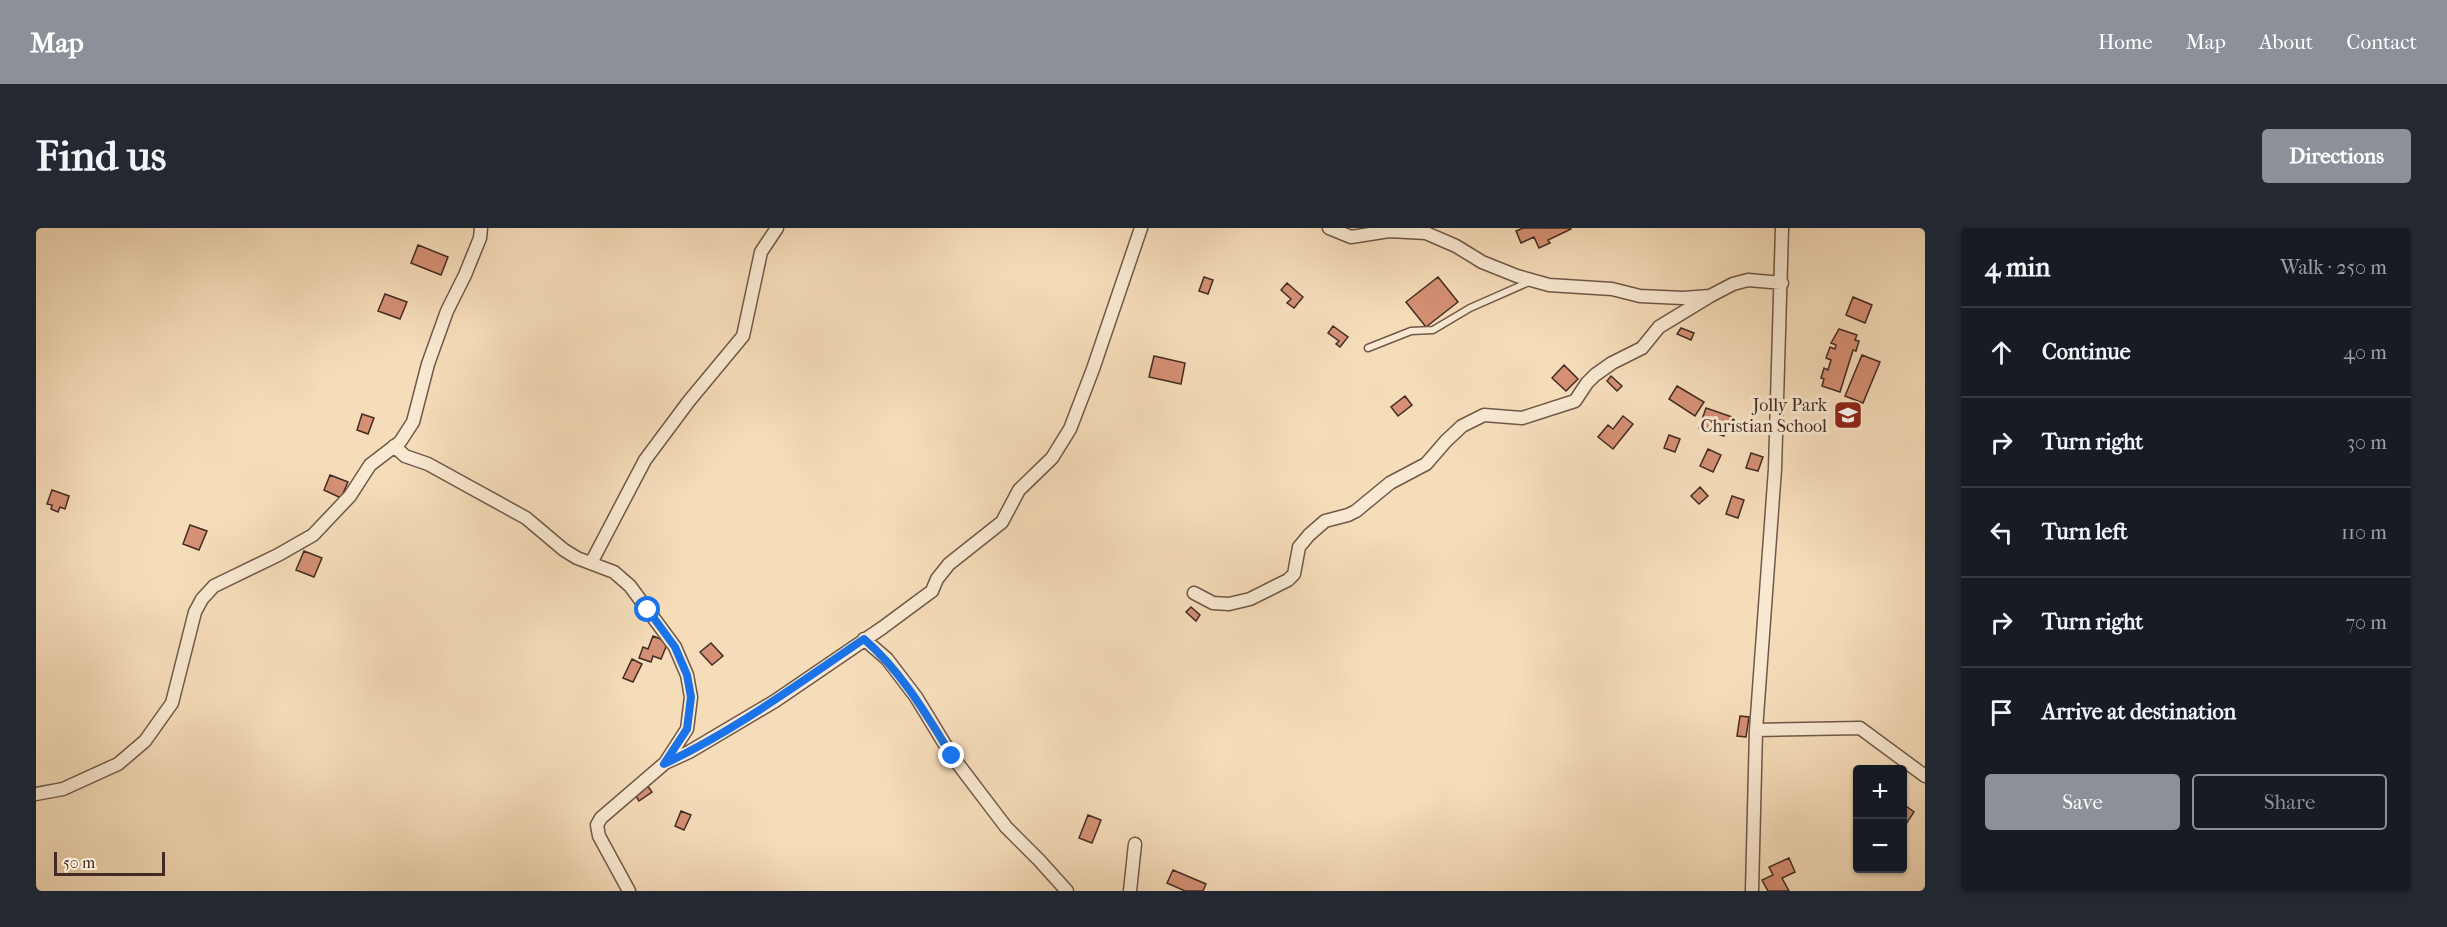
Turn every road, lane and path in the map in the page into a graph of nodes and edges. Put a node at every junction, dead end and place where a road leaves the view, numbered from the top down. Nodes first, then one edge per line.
1 (481, 228) edge
2 (777, 228) edge
3 (1141, 228) edge
4 (1329, 228) edge
5 (1782, 228) edge
6 (1423, 230) edge
7 (1532, 280) junction
8 (1782, 283) junction
9 (1710, 296) junction
10 (1368, 348) dead end
11 (394, 446) junction
12 (591, 563) junction
13 (1194, 593) dead end
14 (864, 639) junction
15 (1756, 730) junction
16 (664, 764) junction
17 (1925, 776) edge
18 (36, 794) edge
19 (1135, 844) dead end
20 (629, 891) edge
21 (1067, 891) edge
22 (1130, 891) edge
23 (1752, 891) edge

1 - 11 street
2 - 12 street
3 - 14 street
4 - 6 street
5 - 8 street
6 - 7 street
7 - 9 street
7 - 10 lane
8 - 9 street
8 - 15 street
9 - 13 street
11 - 12 street
11 - 18 street
12 - 16 street
14 - 16 street
14 - 21 street
15 - 17 street
15 - 23 street
16 - 20 street
19 - 22 street

